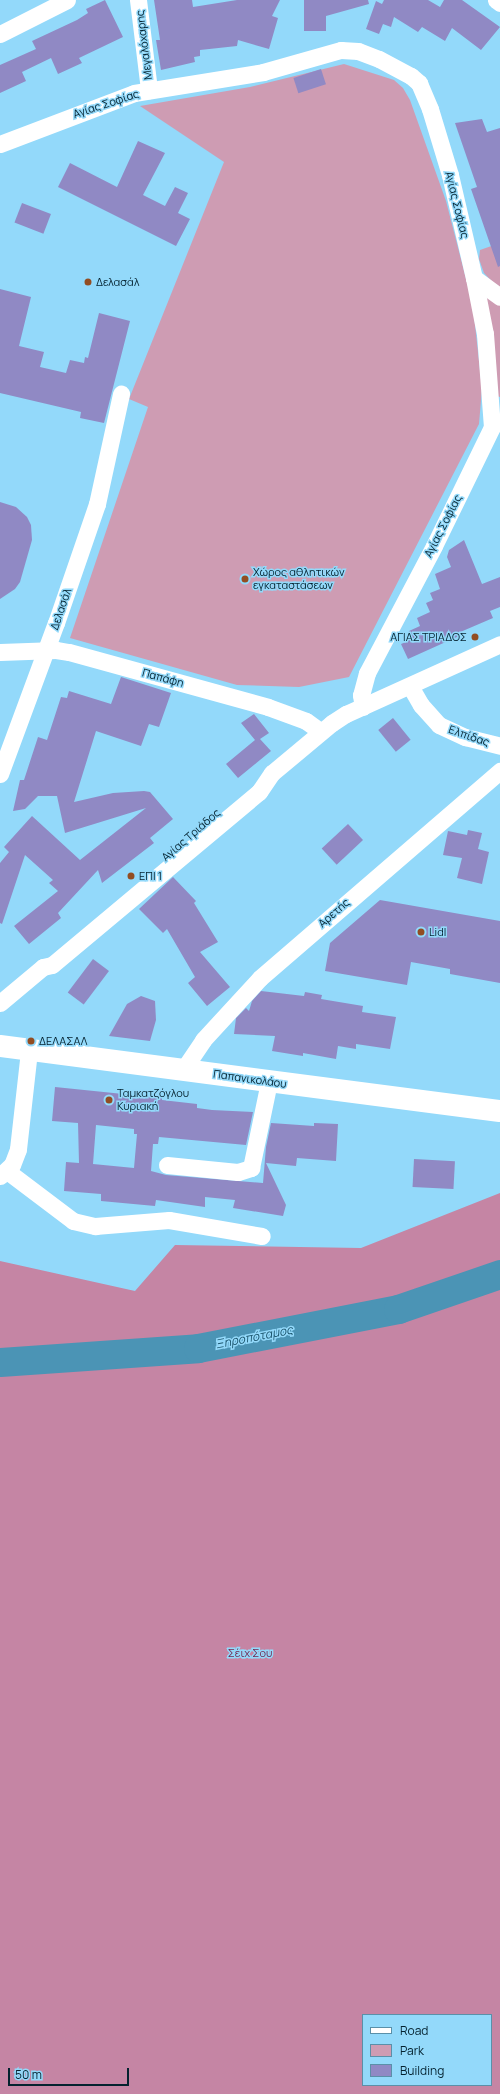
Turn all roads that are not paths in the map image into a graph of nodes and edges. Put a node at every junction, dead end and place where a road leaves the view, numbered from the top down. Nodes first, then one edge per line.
1 (67, 0) edge
2 (138, 0) edge
3 (496, 0) edge
4 (500, 3) edge
5 (0, 34) edge
6 (149, 90) junction
7 (30, 130) junction
8 (0, 138) edge
9 (0, 144) edge
10 (474, 278) junction
11 (500, 297) edge
12 (121, 394) dead end
13 (496, 412) edge
14 (500, 644) edge
15 (46, 650) junction
16 (0, 652) edge
17 (410, 686) junction
18 (363, 707) junction
19 (320, 731) junction
20 (500, 746) edge
21 (500, 771) edge
22 (0, 774) edge
23 (0, 1002) edge
24 (0, 1046) edge
25 (29, 1051) junction
26 (184, 1070) junction
27 (269, 1082) junction
28 (500, 1111) edge
29 (167, 1165) dead end
30 (4, 1174) edge
31 (262, 1236) dead end

1 - 5 street
2 - 6 street, Μεγαλόχαρης
3 - 4 street
6 - 7 street, Αγίας Σοφίας
6 - 10 street, Αγίας Σοφίας
7 - 8 street, Αγίας Σοφίας
7 - 9 street, Αγίας Σοφίας
10 - 11 street
10 - 13 street, Αγίας Σοφίας
12 - 15 street, Δελασάλ
13 - 18 street, Αγίας Σοφίας
14 - 17 street, Αγίας Τριάδος
15 - 16 street, Παπάφη
15 - 19 street, Παπάφη
15 - 22 street, Δελασάλ
17 - 18 street, Αγίας Τριάδος
17 - 20 street, Ελπίδας
18 - 19 street, Αγίας Τριάδος
19 - 23 street, Αγίας Τριάδος
21 - 26 street, Αρετής
24 - 25 main road, Παπανικολάου
25 - 26 main road, Παπανικολάου
25 - 30 street
26 - 27 main road, Παπανικολάου
27 - 28 main road, Παπανικολάου
27 - 29 street
30 - 31 street

